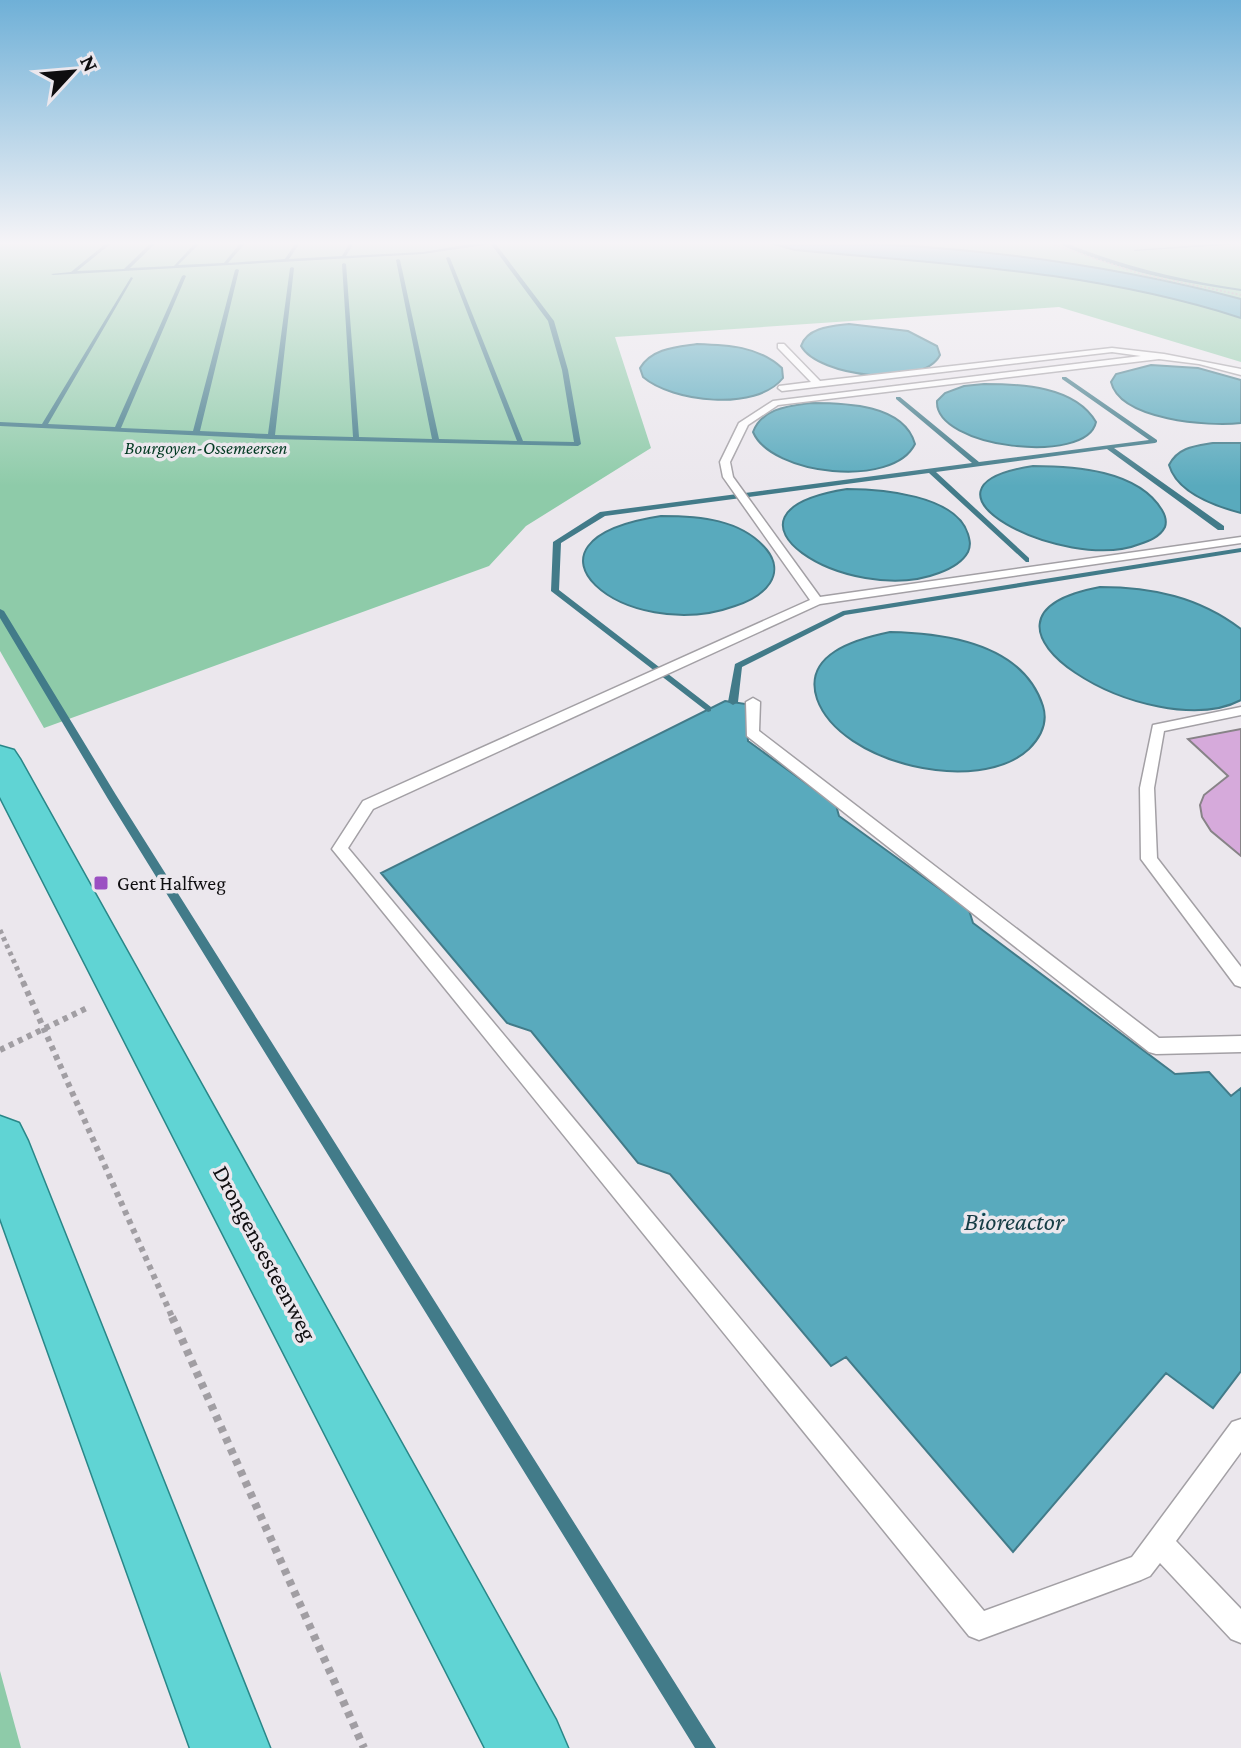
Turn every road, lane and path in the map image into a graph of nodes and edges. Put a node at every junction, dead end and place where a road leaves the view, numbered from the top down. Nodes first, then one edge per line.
1 (781, 346) dead end
2 (1164, 356) junction
3 (1241, 372) edge
4 (818, 384) junction
5 (782, 388) dead end
6 (1241, 540) edge
7 (817, 601) junction
8 (753, 702) dead end
9 (1241, 711) edge
10 (0, 759) edge
11 (0, 930) edge
12 (1241, 980) edge
13 (124, 990) junction
14 (43, 1029) junction
15 (1241, 1044) edge
16 (0, 1050) edge
17 (0, 1141) edge
18 (1241, 1431) edge
19 (1159, 1543) junction
20 (1241, 1629) edge
21 (230, 1748) edge
22 (364, 1748) edge
23 (528, 1748) edge

1 - 4 lane
2 - 3 lane
2 - 4 lane
2 - 7 lane
4 - 5 lane
6 - 7 lane
7 - 19 lane
8 - 15 lane
9 - 12 lane
10 - 13 highway, Drongensesteenweg
11 - 14 path
13 - 14 path
13 - 23 highway, Drongensesteenweg
14 - 16 path
14 - 22 path
17 - 21 highway
18 - 19 lane
19 - 20 lane

